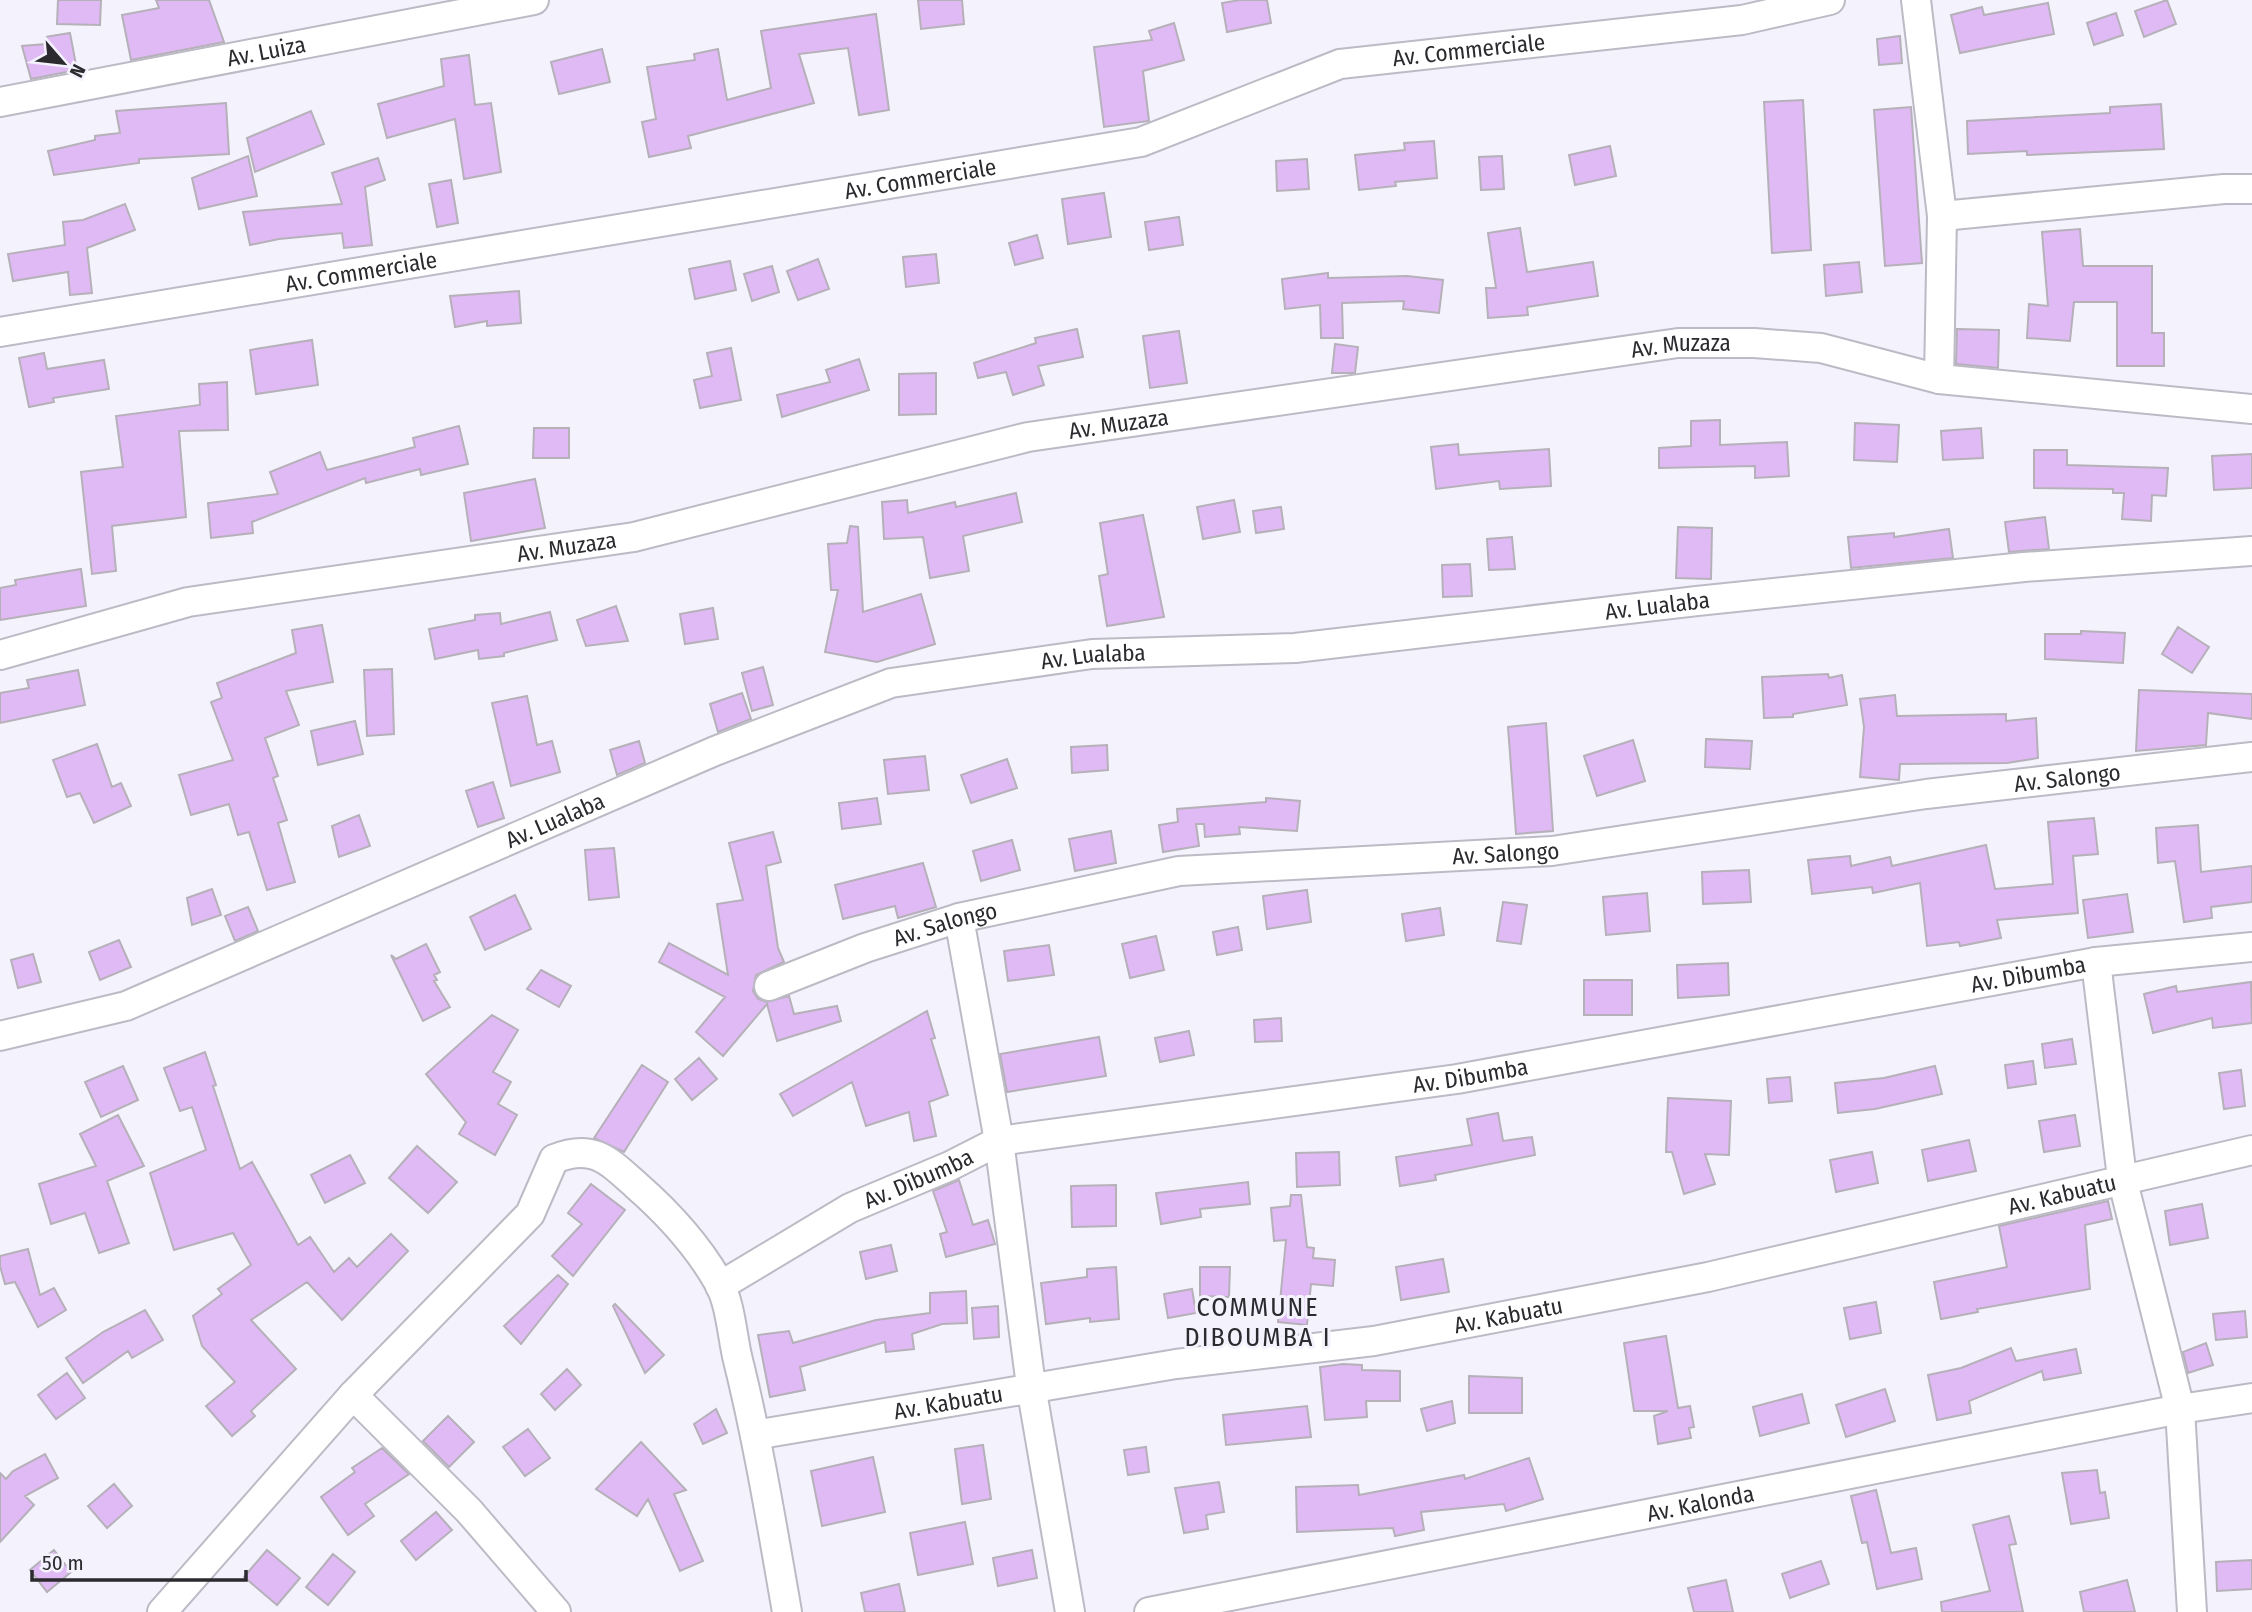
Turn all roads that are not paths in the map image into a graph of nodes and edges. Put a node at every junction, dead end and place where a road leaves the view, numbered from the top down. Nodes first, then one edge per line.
1 (534, 0) edge
2 (1830, 0) edge
3 (1916, 0) edge
4 (1747, 10) edge
5 (0, 102) edge
6 (2252, 189) edge
7 (1942, 216) junction
8 (0, 332) edge
9 (1939, 379) junction
10 (2252, 409) edge
11 (2252, 551) edge
12 (0, 655) edge
13 (2252, 757) edge
14 (958, 918) junction
15 (2252, 947) edge
16 (2096, 962) junction
17 (769, 986) dead end
18 (0, 1036) edge
19 (999, 1141) junction
20 (2252, 1150) edge
21 (2122, 1178) junction
22 (720, 1286) junction
23 (1031, 1386) junction
24 (353, 1395) junction
25 (2252, 1398) edge
26 (2179, 1409) junction
27 (755, 1435) junction
28 (162, 1612) edge
29 (556, 1612) edge
30 (787, 1612) edge
31 (1070, 1612) edge
32 (1149, 1612) edge
33 (2192, 1612) edge

1 - 5 street, Av. Luiza
2 - 4 street, Av. Commerciale
3 - 7 street
4 - 8 street, Av. Commerciale
6 - 7 street
7 - 9 street
9 - 10 street, Av. Muzaza
9 - 12 street, Av. Muzaza
11 - 18 street, Av. Lualaba
13 - 14 street, Av. Salongo
14 - 17 street, Av. Salongo
14 - 19 street
15 - 16 street, Av. Dibumba
16 - 19 street, Av. Dibumba
16 - 21 street
19 - 22 street, Av. Dibumba
19 - 23 street
20 - 21 street, Av. Kabuatu
21 - 23 street, Av. Kabuatu
21 - 26 street
22 - 24 street
22 - 27 street
23 - 27 street, Av. Kabuatu
23 - 31 street
24 - 28 street
24 - 29 street
25 - 26 street, Av. Kalonda
26 - 32 street, Av. Kalonda
26 - 33 street
27 - 30 street

